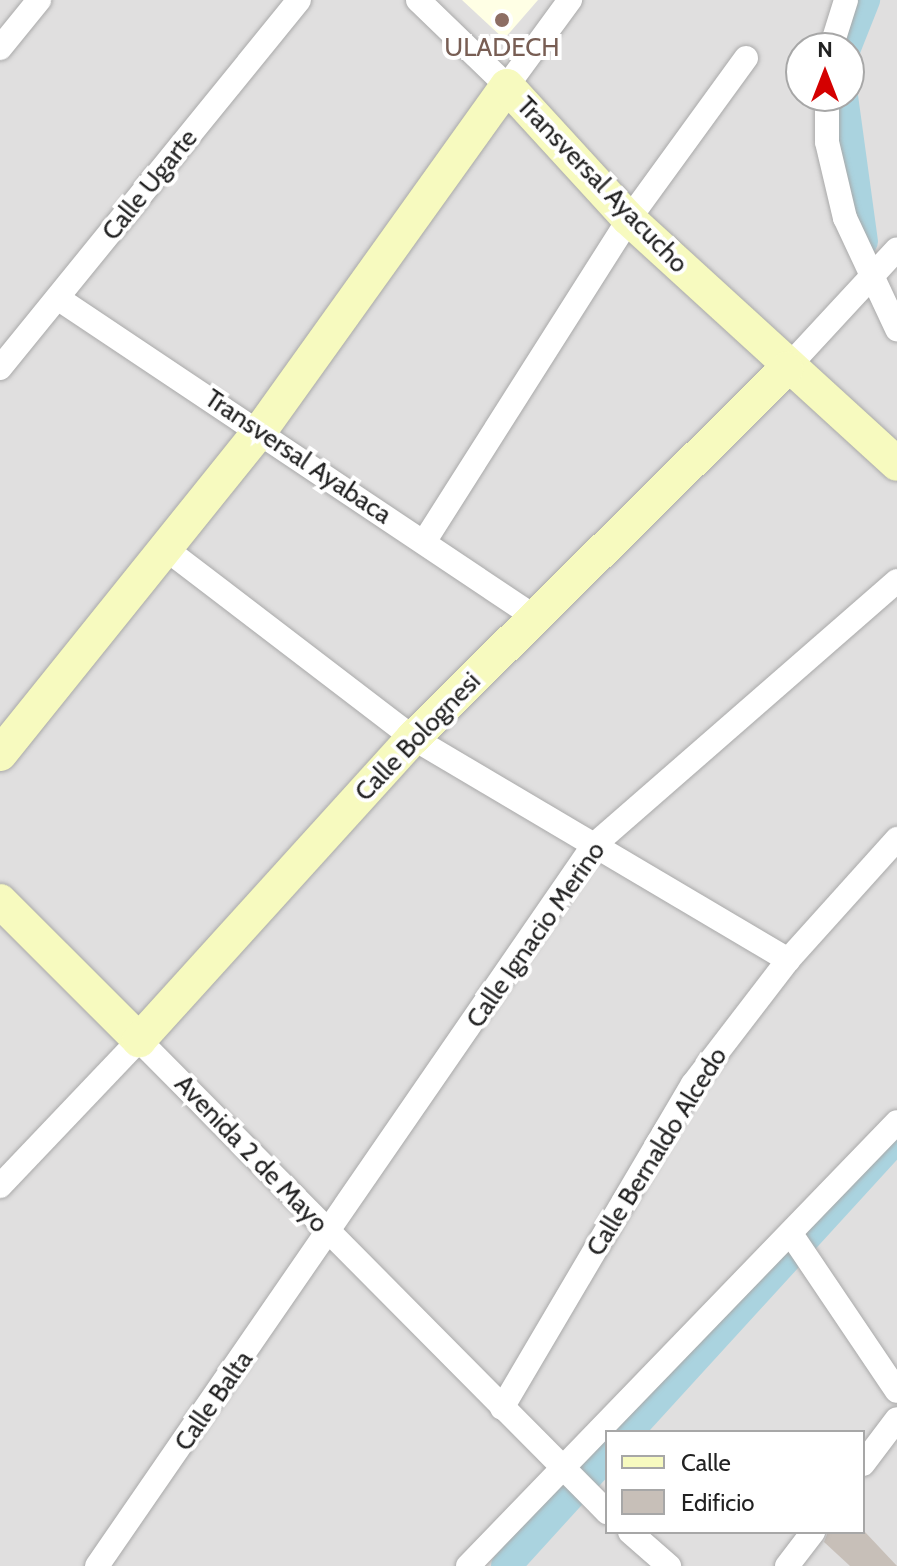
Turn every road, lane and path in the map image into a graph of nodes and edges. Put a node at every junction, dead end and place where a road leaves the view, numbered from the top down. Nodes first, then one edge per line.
1 (39, 0) edge
2 (299, 0) edge
3 (418, 0) edge
4 (570, 0) edge
5 (846, 0) edge
6 (836, 32) edge
7 (0, 48) edge
8 (746, 58) dead end
9 (507, 86) junction
10 (827, 112) edge
11 (629, 219) junction
12 (897, 249) edge
13 (867, 277) junction
14 (59, 299) junction
15 (897, 329) edge
16 (0, 368) edge
17 (786, 369) junction
18 (260, 431) junction
19 (897, 464) edge
20 (424, 542) junction
21 (166, 549) junction
22 (897, 581) edge
23 (536, 618) junction
24 (413, 738) junction
25 (0, 754) edge
26 (897, 839) edge
27 (593, 846) junction
28 (0, 901) edge
29 (788, 960) junction
30 (139, 1040) junction
31 (897, 1122) edge
32 (0, 1186) edge
33 (791, 1234) junction
34 (331, 1235) junction
35 (897, 1391) edge
36 (502, 1408) junction
37 (897, 1419) edge
38 (865, 1461) edge
39 (561, 1472) junction
40 (601, 1507) edge
41 (632, 1534) edge
42 (811, 1534) edge
43 (97, 1566) edge
44 (468, 1566) edge
45 (669, 1566) edge
46 (787, 1566) edge

1 - 7 street
2 - 14 street, Calle Ugarte
3 - 9 street, Transversal Ayacucho
4 - 9 street
5 - 6 street
8 - 11 street
9 - 11 main road, Transversal Ayacucho
9 - 18 main road
10 - 13 street
11 - 17 main road, Transversal Ayacucho
11 - 20 street
12 - 13 street, Calle Bolognesi
13 - 15 street
13 - 17 street, Calle Bolognesi
14 - 16 street, Calle Ugarte
14 - 18 street, Transversal Ayabaca
17 - 19 main road, Transversal Ayacucho
17 - 23 main road, Calle Bolognesi
18 - 20 street, Transversal Ayabaca
18 - 21 main road
20 - 23 street, Transversal Ayabaca
21 - 24 street
21 - 25 main road
22 - 27 street, Calle Ignacio Merino
23 - 24 main road, Calle Bolognesi
24 - 27 street
24 - 30 main road, Calle Bolognesi
26 - 29 street, Calle Bernaldo Alcedo
27 - 29 street
27 - 34 street, Calle Ignacio Merino
28 - 30 main road, Avenida 2 de Mayo
29 - 36 street, Calle Bernaldo Alcedo
30 - 32 street, Calle Bolognesi
30 - 34 street, Avenida 2 de Mayo
31 - 33 street
33 - 35 street
33 - 39 street
34 - 36 street, Avenida 2 de Mayo
34 - 43 street, Calle Balta
36 - 39 street, Avenida 2 de Mayo
37 - 38 street
39 - 40 street, Avenida 2 de Mayo
39 - 44 street
41 - 45 street
42 - 46 street

